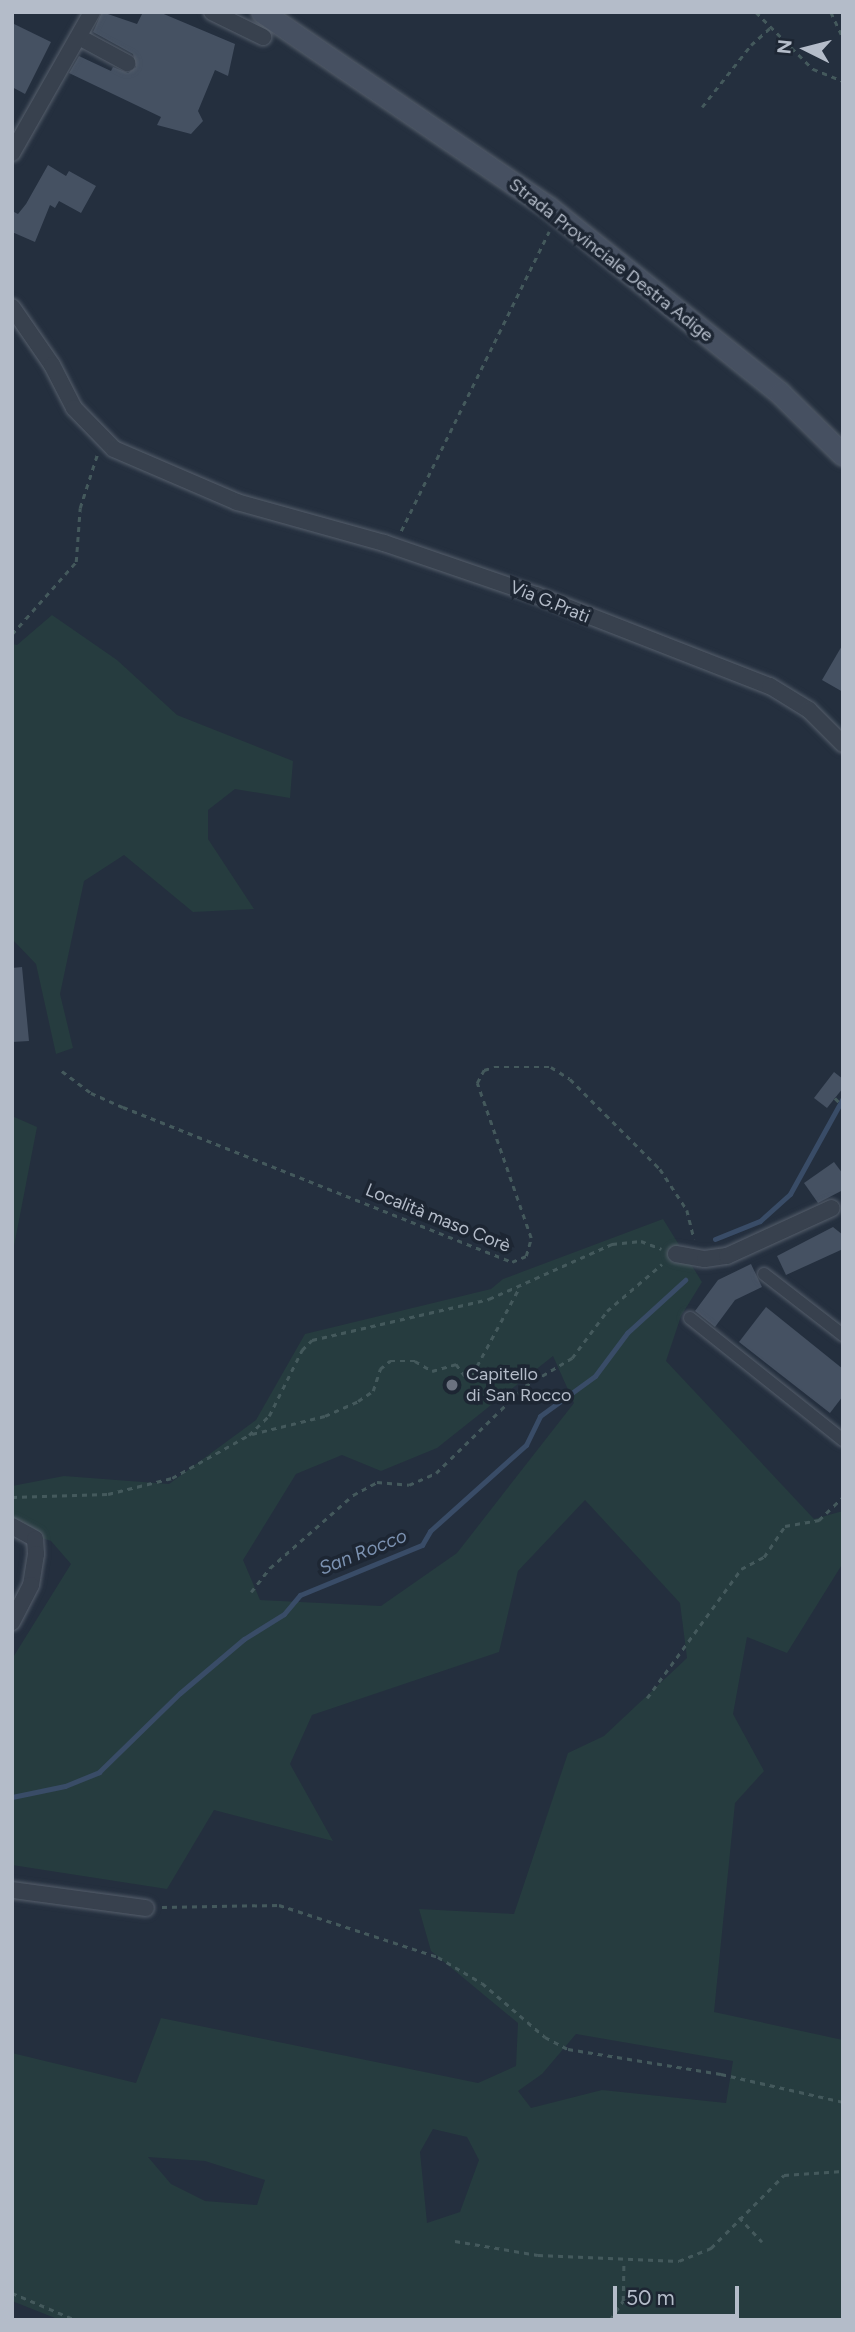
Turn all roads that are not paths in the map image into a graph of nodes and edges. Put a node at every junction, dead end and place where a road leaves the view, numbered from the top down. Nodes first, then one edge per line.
1 (92, 12) edge
2 (212, 12) edge
3 (262, 12) edge
4 (79, 37) junction
5 (263, 37) dead end
6 (127, 64) dead end
7 (12, 153) edge
8 (12, 307) edge
9 (843, 455) edge
10 (843, 744) edge
11 (839, 1207) edge
12 (676, 1254) road end
13 (764, 1274) dead end
14 (690, 1318) dead end
15 (843, 1335) edge
16 (843, 1440) edge
17 (12, 1526) edge
18 (12, 1622) edge
19 (12, 1890) edge
20 (146, 1908) road end

1 - 4 street
2 - 5 street
3 - 9 main road, Strada Provinciale Destra Adige
4 - 6 street
4 - 7 street
8 - 10 street, Via G.Prati
11 - 12 street
13 - 15 street
14 - 16 street
17 - 18 street
19 - 20 street

